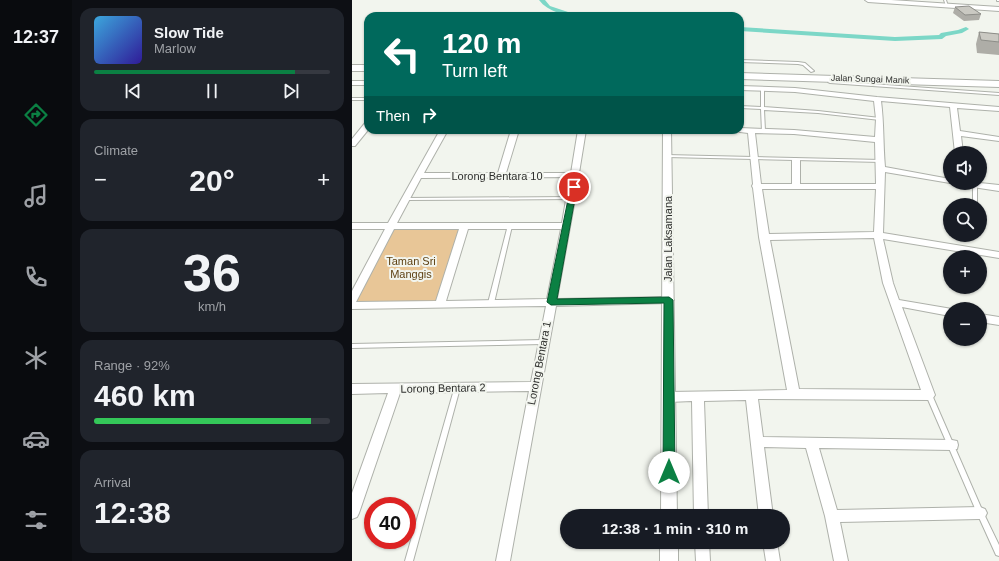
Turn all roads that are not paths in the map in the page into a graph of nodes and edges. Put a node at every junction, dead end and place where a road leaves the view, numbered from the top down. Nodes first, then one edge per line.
1 (868, 0) edge
2 (946, 3) edge
3 (999, 9) edge
4 (744, 61) edge
5 (352, 68) edge
6 (364, 68) edge
7 (744, 71) edge
8 (812, 71) junction
9 (744, 76) edge
10 (769, 76) junction
11 (999, 78) edge
12 (352, 83) edge
13 (364, 83) edge
14 (999, 84) edge
15 (744, 88) edge
16 (762, 89) junction
17 (999, 94) edge
18 (877, 98) junction
19 (352, 99) edge
20 (364, 99) edge
21 (953, 106) junction
22 (744, 108) edge
23 (762, 108) junction
24 (999, 109) edge
25 (880, 119) junction
26 (364, 129) edge
27 (744, 130) edge
28 (751, 130) junction
29 (763, 131) junction
30 (957, 133) junction
31 (442, 134) edge
32 (514, 134) edge
33 (581, 134) edge
34 (667, 134) edge
35 (999, 139) edge
36 (879, 140) junction
37 (352, 144) edge
38 (958, 146) edge
39 (667, 156) junction
40 (754, 159) junction
41 (796, 160) junction
42 (881, 165) junction
43 (576, 175) junction
44 (418, 176) junction
45 (501, 176) junction
46 (943, 178) edge
47 (756, 186) junction
48 (796, 186) junction
49 (987, 186) edge
50 (881, 187) junction
51 (999, 188) edge
52 (571, 198) junction
53 (405, 200) junction
54 (352, 226) edge
55 (391, 226) junction
56 (510, 226) junction
57 (566, 226) junction
58 (464, 227) junction
59 (878, 235) junction
60 (764, 237) junction
61 (999, 255) edge
62 (669, 300) junction
63 (352, 301) edge
64 (551, 302) junction
65 (491, 303) junction
66 (896, 303) junction
67 (440, 304) junction
68 (352, 306) edge
69 (943, 311) edge
70 (987, 319) edge
71 (999, 321) edge
72 (543, 342) junction
73 (352, 346) edge
74 (535, 386) junction
75 (457, 388) junction
76 (352, 390) edge
77 (395, 390) junction
78 (794, 394) junction
79 (751, 395) junction
80 (929, 395) junction
81 (669, 397) junction
82 (698, 397) junction
83 (756, 442) junction
84 (811, 443) junction
85 (952, 445) junction
86 (669, 509) edge
87 (701, 509) edge
88 (765, 509) edge
89 (352, 513) edge
90 (980, 513) junction
91 (832, 516) junction
92 (669, 549) edge
93 (702, 549) edge
94 (771, 549) edge
95 (999, 553) edge
96 (409, 561) edge
97 (503, 561) edge
98 (669, 561) edge
99 (703, 561) edge
100 (773, 561) edge
101 (841, 561) edge

1 - 2 street
2 - 3 street
4 - 8 lane
5 - 6 main road
7 - 8 main road, Jalan Sungai Manik
8 - 11 main road, Jalan Sungai Manik
9 - 10 main road, Jalan Sungai Manik
10 - 14 main road, Jalan Sungai Manik
10 - 17 lane
12 - 13 street
15 - 16 street
16 - 18 street
16 - 23 lane
18 - 21 street
18 - 25 street
19 - 20 lane
21 - 24 street
21 - 30 street
22 - 23 lane
23 - 25 lane
23 - 29 lane
25 - 36 street
26 - 37 street
27 - 28 street
28 - 29 street
28 - 40 street
29 - 36 street
30 - 35 street
30 - 38 street
31 - 44 street
32 - 45 street
33 - 43 street, Lorong Bentara 1
34 - 39 street, Jalan Laksamana
36 - 42 street
39 - 40 lane
39 - 62 street, Jalan Laksamana
40 - 41 lane
40 - 47 street
41 - 42 lane
41 - 48 street
42 - 46 street
42 - 50 street
43 - 45 street, Lorong Bentara 10
43 - 52 street, Lorong Bentara 1
44 - 45 street, Lorong Bentara 10
44 - 53 street
47 - 48 street
47 - 60 street
48 - 50 street
49 - 51 street
50 - 59 street
52 - 53 lane
52 - 57 street, Lorong Bentara 1
53 - 55 street
54 - 55 street
55 - 58 street
55 - 63 street
56 - 57 street
56 - 58 street
56 - 65 lane
57 - 64 street, Lorong Bentara 1
58 - 67 street
59 - 60 street
59 - 61 street
59 - 66 street
60 - 78 street
62 - 64 street
62 - 81 street, Jalan Laksamana
64 - 65 street
64 - 72 street, Lorong Bentara 1
65 - 67 street
66 - 69 street
66 - 80 street
67 - 68 street
70 - 71 street
72 - 73 lane
72 - 74 street, Lorong Bentara 1
74 - 75 street, Lorong Bentara 2
74 - 97 street, Lorong Bentara 1
75 - 77 street, Lorong Bentara 2
75 - 96 lane
76 - 77 street, Lorong Bentara 2
77 - 89 street
78 - 79 street
78 - 80 street
79 - 82 street
79 - 83 street
80 - 85 lane
81 - 82 street
81 - 86 street, Jalan Laksamana
82 - 87 street
83 - 84 street
83 - 88 street
84 - 85 street
84 - 91 street
85 - 90 lane
90 - 91 street
90 - 95 lane
91 - 101 street
92 - 98 street
93 - 99 street
94 - 100 street

